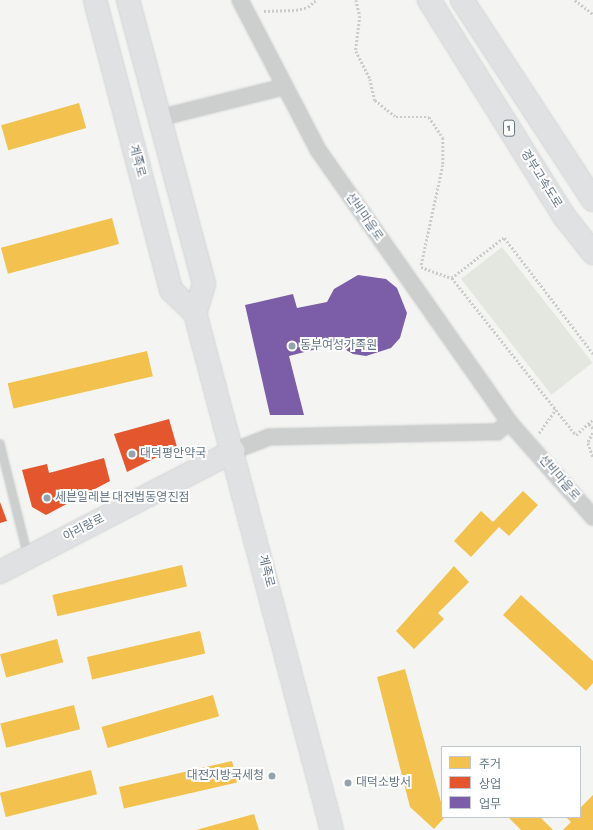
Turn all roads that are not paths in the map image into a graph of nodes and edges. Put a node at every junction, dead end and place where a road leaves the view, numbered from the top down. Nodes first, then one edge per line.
1 (95, 0) edge
2 (128, 0) edge
3 (240, 0) edge
4 (429, 0) edge
5 (462, 0) edge
6 (283, 87) junction
7 (160, 118) junction
8 (593, 200) edge
9 (593, 253) edge
10 (195, 313) junction
11 (509, 422) junction
12 (0, 444) edge
13 (233, 451) junction
14 (593, 517) edge
15 (28, 557) junction
16 (0, 572) edge
17 (332, 830) edge

1 - 10 main road, 계족로
2 - 7 main road
3 - 6 street, 선비마을로
4 - 9 main road, 경부고속도로 / 1
5 - 8 main road
6 - 7 street
6 - 11 street, 선비마을로
7 - 10 main road
10 - 13 main road, 계족로
11 - 13 street
11 - 14 street, 선비마을로
12 - 15 lane
13 - 15 main road, 아리랑로
13 - 17 main road, 계족로
15 - 16 main road, 아리랑로

